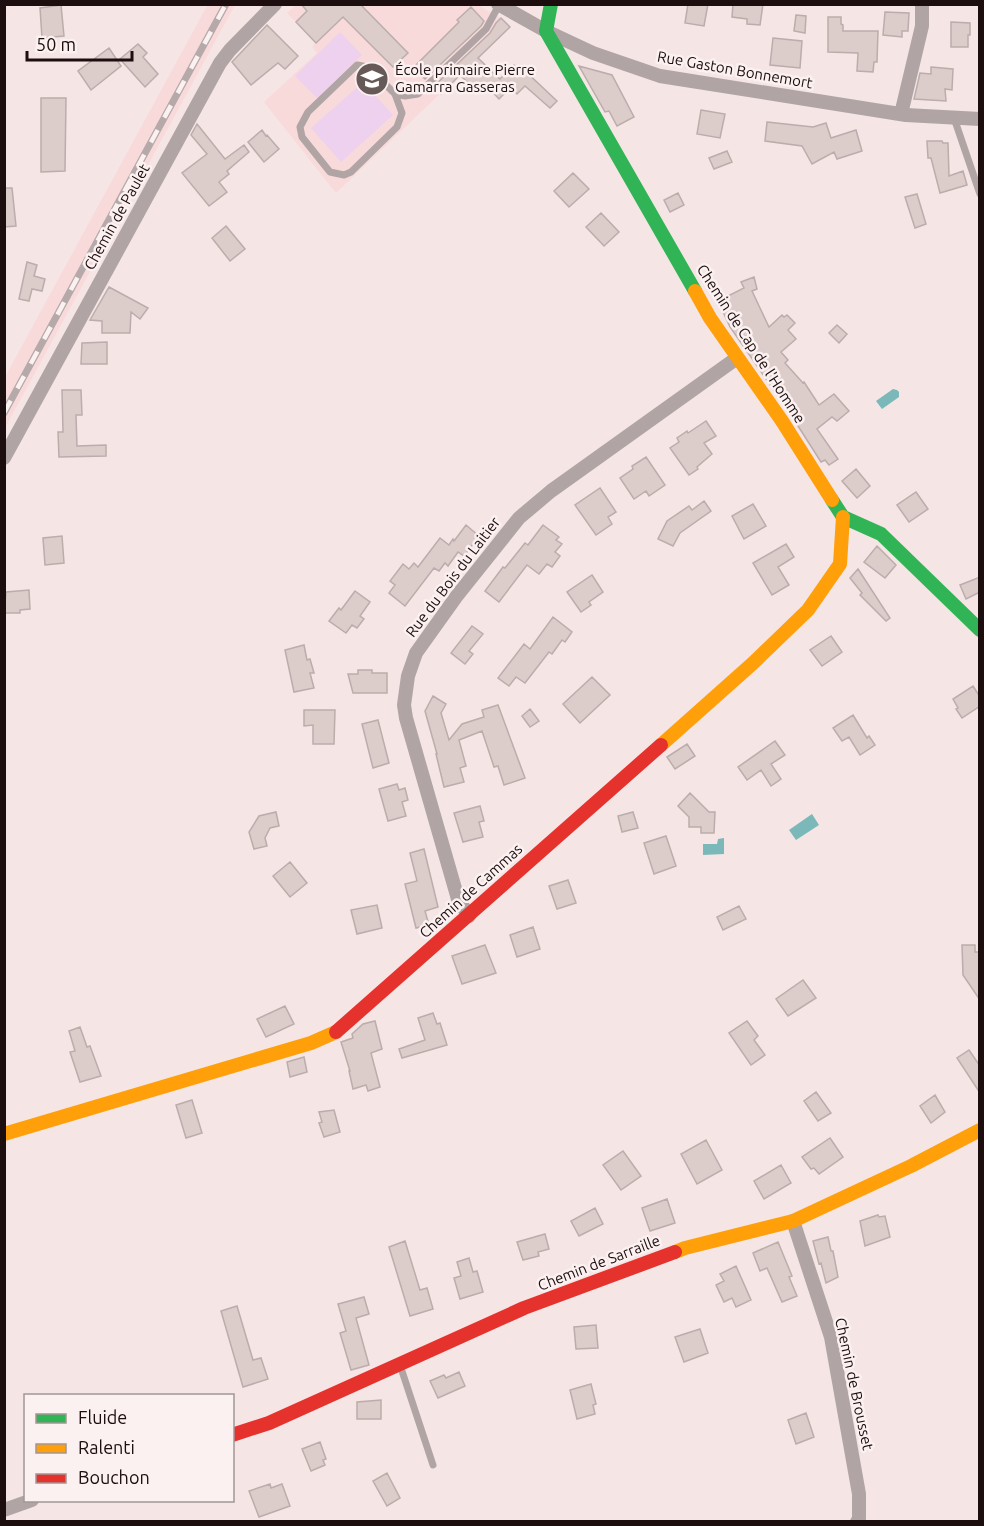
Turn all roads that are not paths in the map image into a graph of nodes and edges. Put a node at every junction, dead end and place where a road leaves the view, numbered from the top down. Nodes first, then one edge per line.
1 (275, 4) edge
2 (550, 4) edge
3 (922, 4) edge
4 (498, 5) edge
5 (546, 31) junction
6 (394, 94) junction
7 (901, 114) junction
8 (954, 118) junction
9 (980, 119) edge
10 (980, 194) edge
11 (737, 358) junction
12 (4, 458) edge
13 (843, 517) junction
14 (980, 630) edge
15 (469, 916) junction
16 (980, 1130) edge
17 (4, 1134) edge
18 (793, 1221) junction
19 (399, 1364) junction
20 (234, 1434) edge
21 (433, 1465) dead end
22 (26, 1502) edge
23 (4, 1510) edge
24 (857, 1521) edge

1 - 12 street, Chemin de Paulet
2 - 5 street
3 - 7 street
4 - 5 street, Rue Gaston Bonnemort
4 - 6 lane
5 - 7 street, Rue Gaston Bonnemort
5 - 11 street, Chemin de Cap de l'Homme
6 - 6 lane
7 - 8 street, Rue Gaston Bonnemort
8 - 9 street, Rue Gaston Bonnemort
8 - 10 lane
11 - 13 street, Chemin de Cap de l'Homme
11 - 15 street, Rue du Bois du Laitier
13 - 14 street
13 - 15 street, Chemin de Cammas
15 - 17 street, Chemin de Cammas
16 - 18 street, Chemin de Sarraille
18 - 19 street, Chemin de Sarraille
18 - 24 street, Chemin de Brousset
19 - 20 street, Chemin de Sarraille
19 - 21 lane
22 - 23 street

